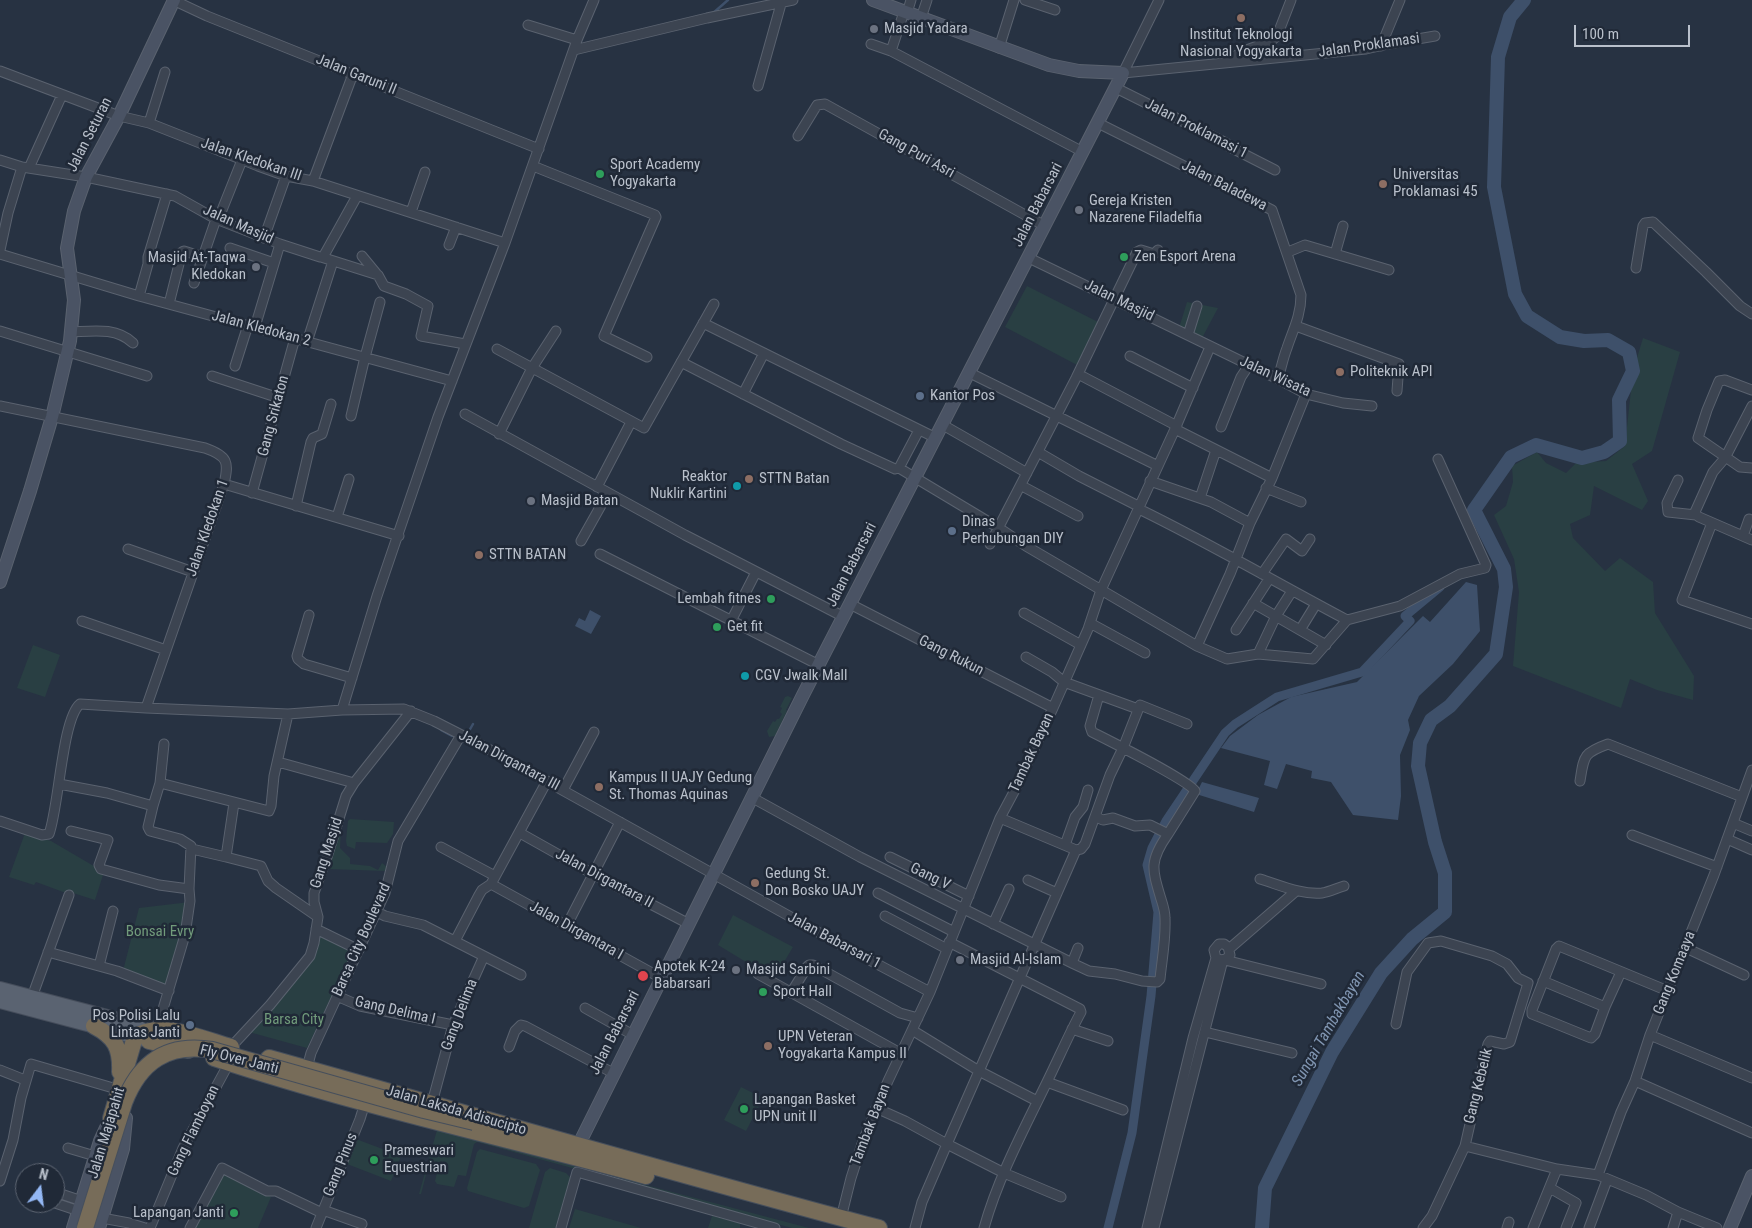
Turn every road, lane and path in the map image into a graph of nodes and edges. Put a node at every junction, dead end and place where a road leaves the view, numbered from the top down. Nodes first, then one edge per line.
1 (173, 0) edge
2 (594, 0) edge
3 (792, 0) edge
4 (873, 0) edge
5 (911, 0) edge
6 (927, 0) edge
7 (1014, 0) edge
8 (1025, 0) edge
9 (1159, 0) edge
10 (1291, 0) edge
11 (1400, 0) edge
12 (781, 4) junction
13 (1055, 10) dead end
14 (906, 12) junction
15 (921, 18) junction
16 (528, 25) dead end
17 (1435, 36) dead end
18 (577, 40) junction
19 (871, 44) dead end
20 (1381, 46) junction
21 (999, 48) junction
22 (574, 50) junction
23 (891, 51) junction
24 (1223, 63) junction
25 (0, 71) edge
26 (165, 72) dead end
27 (1123, 73) junction
28 (353, 74) junction
29 (758, 86) dead end
30 (1116, 88) junction
31 (62, 95) junction
32 (119, 116) junction
33 (149, 123) junction
34 (1098, 123) junction
35 (798, 136) dead end
36 (539, 149) junction
37 (1083, 152) junction
38 (0, 160) edge
39 (242, 160) junction
40 (533, 166) junction
41 (26, 167) junction
42 (1275, 170) dead end
43 (425, 172) dead end
44 (286, 176) junction
45 (86, 177) junction
46 (313, 181) junction
47 (167, 194) junction
48 (357, 196) junction
49 (411, 212) junction
50 (217, 219) junction
51 (1045, 226) junction
52 (1343, 226) dead end
53 (456, 227) junction
54 (264, 238) junction
55 (505, 243) junction
56 (280, 244) junction
57 (449, 245) dead end
58 (230, 248) dead end
59 (0, 250) edge
60 (1158, 250) dead end
61 (1288, 252) junction
62 (0, 254) edge
63 (1335, 254) junction
64 (362, 256) dead end
65 (203, 257) junction
66 (322, 257) junction
67 (1029, 258) junction
68 (333, 261) junction
69 (274, 263) junction
70 (1636, 268) dead end
71 (1389, 270) dead end
72 (378, 275) junction
73 (77, 278) junction
74 (194, 283) dead end
75 (140, 296) junction
76 (1114, 298) junction
77 (380, 302) dead end
78 (169, 304) junction
79 (714, 304) dead end
80 (1197, 306) dead end
81 (1750, 310) edge
82 (703, 322) junction
83 (251, 326) junction
84 (1296, 326) junction
85 (0, 330) edge
86 (556, 331) dead end
87 (72, 332) junction
88 (1188, 335) junction
89 (295, 338) junction
90 (133, 342) dead end
91 (307, 342) junction
92 (466, 344) junction
93 (1210, 347) junction
94 (497, 349) dead end
95 (68, 351) junction
96 (764, 353) junction
97 (365, 356) junction
98 (1130, 356) dead end
99 (647, 357) dead end
100 (681, 362) junction
101 (1249, 365) junction
102 (235, 366) dead end
103 (532, 368) junction
104 (970, 373) junction
105 (1078, 374) junction
106 (148, 376) dead end
107 (212, 376) dead end
108 (1278, 379) junction
109 (452, 381) junction
110 (1193, 388) junction
111 (1752, 390) edge
112 (1397, 391) dead end
113 (743, 394) junction
114 (1306, 394) junction
115 (279, 398) junction
116 (331, 404) dead end
117 (1372, 406) dead end
118 (1752, 406) edge
119 (1, 408) edge
120 (465, 414) dead end
121 (1057, 415) junction
122 (351, 416) dead end
123 (1750, 416) edge
124 (52, 417) junction
125 (631, 422) junction
126 (943, 425) junction
127 (1176, 427) junction
128 (1221, 428) dead end
129 (919, 430) junction
130 (499, 434) junction
131 (936, 438) junction
132 (1216, 450) junction
133 (1038, 452) junction
134 (1725, 458) junction
135 (1438, 459) dead end
136 (1158, 466) junction
137 (899, 468) junction
138 (1752, 468) edge
139 (1027, 473) junction
140 (915, 478) junction
141 (1272, 478) junction
142 (349, 479) dead end
143 (1678, 480) dead end
144 (1150, 481) junction
145 (224, 484) junction
146 (1022, 486) junction
147 (597, 487) junction
148 (1266, 488) junction
149 (252, 493) junction
150 (608, 493) junction
151 (1200, 498) junction
152 (1302, 502) dead end
153 (296, 506) junction
154 (1139, 508) junction
155 (1696, 515) junction
156 (1078, 516) dead end
157 (336, 518) junction
158 (1749, 519) dead end
159 (1250, 523) junction
160 (1712, 523) junction
161 (999, 528) junction
162 (399, 536) junction
163 (1743, 536) junction
164 (1310, 539) dead end
165 (1752, 540) edge
166 (581, 541) dead end
167 (990, 544) dead end
168 (128, 549) dead end
169 (600, 554) dead end
170 (1236, 558) junction
171 (193, 572) junction
172 (756, 572) junction
173 (1265, 576) junction
174 (0, 582) edge
175 (1101, 590) junction
176 (1292, 591) junction
177 (1253, 603) junction
178 (850, 604) junction
179 (1316, 604) junction
180 (1024, 613) dead end
181 (309, 615) dead end
182 (1276, 616) junction
183 (844, 617) junction
184 (1347, 620) junction
185 (82, 621) dead end
186 (731, 621) junction
187 (1090, 623) junction
188 (1752, 624) edge
189 (1236, 630) dead end
190 (1300, 630) junction
191 (1081, 645) junction
192 (1326, 645) junction
193 (1198, 646) junction
194 (166, 650) junction
195 (1145, 653) dead end
196 (1258, 654) junction
197 (1026, 657) dead end
198 (819, 665) junction
199 (352, 678) junction
200 (1064, 682) junction
201 (1099, 695) junction
202 (146, 708) junction
203 (1053, 708) junction
204 (1138, 709) junction
205 (342, 710) junction
206 (411, 711) junction
207 (288, 714) junction
208 (1187, 724) dead end
209 (594, 732) dead end
210 (461, 735) junction
211 (164, 744) dead end
212 (1123, 748) junction
213 (278, 762) junction
214 (1752, 770) edge
215 (1580, 781) dead end
216 (548, 782) junction
217 (160, 783) junction
218 (354, 783) junction
219 (59, 784) junction
220 (563, 790) junction
221 (1088, 790) dead end
222 (1742, 796) junction
223 (751, 797) junction
224 (234, 803) junction
225 (153, 806) junction
226 (1000, 818) junction
227 (1096, 818) junction
228 (0, 821) edge
229 (620, 822) junction
230 (1733, 823) junction
231 (71, 831) dead end
232 (1752, 831) edge
233 (520, 833) junction
234 (1168, 834) junction
235 (1632, 835) dead end
236 (1727, 839) junction
237 (1065, 845) junction
238 (441, 847) dead end
239 (192, 849) junction
240 (1076, 850) junction
241 (1752, 850) edge
242 (226, 857) junction
243 (890, 857) dead end
244 (1717, 867) junction
245 (593, 874) junction
246 (713, 874) junction
247 (1260, 879) dead end
248 (493, 880) junction
249 (1028, 880) dead end
250 (1344, 886) dead end
251 (189, 889) junction
252 (1009, 889) dead end
253 (1294, 890) junction
254 (878, 893) dead end
255 (1056, 893) junction
256 (69, 895) dead end
257 (969, 896) junction
258 (963, 910) junction
259 (112, 911) dead end
260 (377, 912) junction
261 (885, 916) dead end
262 (318, 917) junction
263 (689, 924) junction
264 (993, 924) junction
265 (566, 925) junction
266 (316, 929) junction
267 (954, 932) junction
268 (455, 941) junction
269 (1034, 944) junction
270 (948, 946) junction
271 (1078, 948) dead end
272 (1229, 948) junction
273 (1686, 948) junction
274 (359, 950) junction
275 (48, 952) junction
276 (484, 956) junction
277 (1223, 960) junction
278 (1072, 963) junction
279 (99, 966) junction
280 (1622, 972) junction
281 (758, 974) dead end
282 (521, 975) dead end
283 (1744, 975) dead end
284 (1019, 977) junction
285 (662, 978) junction
286 (1543, 982) junction
287 (1321, 984) dead end
288 (0, 989) edge
289 (169, 991) junction
290 (1668, 991) junction
291 (930, 992) junction
292 (791, 993) junction
293 (337, 996) junction
294 (32, 997) junction
295 (0, 1001) edge
296 (1605, 1007) junction
297 (585, 1008) dead end
298 (918, 1018) junction
299 (1396, 1024) dead end
300 (453, 1025) junction
301 (94, 1026) junction
302 (1072, 1029) junction
303 (912, 1030) junction
304 (151, 1031) junction
305 (633, 1035) junction
306 (1650, 1035) junction
307 (1200, 1037) junction
308 (1108, 1041) dead end
309 (508, 1047) dead end
310 (194, 1052) junction
311 (900, 1053) junction
312 (1292, 1053) dead end
313 (230, 1055) junction
314 (288, 1063) junction
315 (307, 1068) junction
316 (0, 1070) edge
317 (979, 1070) junction
318 (613, 1073) junction
319 (1752, 1078) edge
320 (284, 1079) junction
321 (26, 1080) junction
322 (1635, 1080) junction
323 (1047, 1082) junction
324 (127, 1092) junction
325 (1037, 1101) junction
326 (365, 1103) junction
327 (432, 1103) junction
328 (876, 1108) junction
329 (1123, 1110) dead end
330 (119, 1117) junction
331 (1752, 1133) edge
332 (550, 1138) junction
333 (947, 1144) junction
334 (578, 1146) junction
335 (1465, 1146) junction
336 (68, 1148) dead end
337 (106, 1149) junction
338 (1557, 1168) junction
339 (1004, 1173) junction
340 (1598, 1175) junction
341 (1752, 1176) edge
342 (1607, 1180) junction
343 (0, 1181) edge
344 (1550, 1188) junction
345 (1061, 1197) dead end
346 (65, 1198) edge
347 (65, 1204) edge
348 (80, 1206) junction
349 (1156, 1207) junction
350 (322, 1212) junction
351 (1678, 1212) junction
352 (839, 1223) edge
353 (362, 1224) dead end
354 (746, 1224) edge
355 (98, 1225) edge
356 (73, 1228) edge
357 (78, 1228) edge
358 (86, 1228) edge
359 (144, 1228) edge
360 (150, 1228) edge
361 (190, 1228) edge
362 (316, 1228) edge
363 (561, 1228) edge
364 (774, 1228) edge
365 (879, 1228) edge
366 (915, 1228) edge
367 (984, 1228) edge
368 (1147, 1228) edge
369 (1154, 1228) edge
370 (1423, 1228) edge
371 (1533, 1228) edge
372 (1566, 1228) edge
373 (1589, 1228) edge
374 (1673, 1228) edge
375 (1717, 1228) edge
376 (1730, 1228) edge

1 - 28 street, Jalan Garuni II
1 - 32 street, Jalan Seturan
2 - 18 street
3 - 12 street
4 - 14 street
5 - 14 street
6 - 15 street
7 - 21 street
8 - 13 street
9 - 27 street, Jalan Babarsari
10 - 24 street
11 - 20 street
12 - 22 street
12 - 29 street
14 - 15 street
14 - 23 street
15 - 21 street
16 - 18 street
17 - 20 street, Jalan Proklamasi
18 - 22 street
19 - 23 street
20 - 24 street, Jalan Proklamasi
21 - 27 street
22 - 36 street
23 - 37 street
24 - 27 street, Jalan Proklamasi
25 - 31 street, Jalan Kledokan III
26 - 33 street
27 - 30 street, Jalan Babarsari
28 - 36 street, Jalan Garuni II
28 - 46 street
30 - 34 street, Jalan Babarsari
30 - 42 street, Jalan Proklamasi 1
31 - 32 street, Jalan Kledokan III
31 - 41 street
32 - 33 street, Jalan Kledokan III
32 - 45 street, Jalan Seturan
33 - 39 street, Jalan Kledokan III
34 - 37 street, Jalan Babarsari
34 - 61 street, Jalan Baladewa
35 - 51 street, Gang Puri Asri
36 - 40 street
37 - 51 street, Jalan Babarsari
38 - 41 street, Jalan Masjid
39 - 44 street, Jalan Kledokan III
39 - 50 street
40 - 55 street
40 - 99 street
41 - 45 street, Jalan Masjid
41 - 59 street
43 - 49 street
44 - 46 street, Jalan Kledokan III
44 - 54 street
45 - 47 street, Jalan Masjid
45 - 73 street, Jalan Seturan
46 - 48 street, Jalan Kledokan III
47 - 50 street, Jalan Masjid
47 - 75 street
48 - 49 street, Jalan Kledokan III
48 - 66 street
49 - 53 street, Jalan Kledokan III
50 - 54 street, Jalan Masjid
50 - 65 street
51 - 67 street, Jalan Babarsari
52 - 63 street
53 - 55 street, Jalan Kledokan III
53 - 57 street
54 - 56 street, Jalan Masjid
55 - 92 street
56 - 66 street, Jalan Masjid
56 - 69 street
58 - 69 street
60 - 76 street
61 - 63 street
61 - 84 street, Jalan Baladewa
62 - 73 street, Jalan Kledokan 2
63 - 71 street
64 - 72 street
65 - 74 street
65 - 78 street
66 - 68 street, Jalan Masjid
67 - 76 street, Jalan Masjid
67 - 104 street, Jalan Babarsari
68 - 72 street, Jalan Masjid
68 - 91 street
69 - 83 street
70 - 81 street
72 - 92 street
73 - 75 street, Jalan Kledokan 2
73 - 87 street, Jalan Seturan
75 - 78 street, Jalan Kledokan 2
76 - 88 street, Jalan Masjid
76 - 105 street
77 - 97 street
78 - 83 street, Jalan Kledokan 2
79 - 82 street
80 - 88 street
82 - 96 street
82 - 100 street
83 - 89 street, Jalan Kledokan 2
83 - 102 street
84 - 108 street, Jalan Baladewa
84 - 112 street
85 - 95 street
86 - 103 street
87 - 90 street
87 - 95 street, Jalan Seturan
88 - 93 street, Jalan Masjid
89 - 91 street, Jalan Kledokan 2
89 - 115 street, Gang Srikaton
91 - 97 street, Jalan Kledokan 2
92 - 109 street
93 - 101 street, Jalan Wisata
93 - 110 street
94 - 103 street
95 - 106 street
95 - 124 street, Jalan Seturan
96 - 113 street
96 - 129 street
97 - 109 street, Jalan Kledokan 2
97 - 122 street
98 - 110 street
100 - 113 street
100 - 125 street
101 - 108 street, Jalan Wisata
101 - 128 street
103 - 125 street
103 - 130 street
104 - 121 street
104 - 126 street, Jalan Babarsari
105 - 121 street
105 - 127 street
107 - 115 street
108 - 114 street, Jalan Wisata
109 - 162 street
110 - 127 street
111 - 134 street
113 - 137 street
114 - 117 street, Jalan Wisata
114 - 141 street
115 - 149 street, Gang Srikaton
116 - 153 street
118 - 123 street
119 - 124 street, Jalan Kledokan 1
120 - 130 street
121 - 133 street
121 - 136 street
123 - 134 street
124 - 145 street, Jalan Kledokan 1
124 - 174 street, Jalan Seturan
125 - 147 street
126 - 131 street, Jalan Babarsari
126 - 139 street
127 - 132 street
127 - 136 street
129 - 131 street
129 - 137 street
130 - 147 street
131 - 140 street, Jalan Babarsari
132 - 141 street
132 - 151 street
133 - 139 street
133 - 154 street
134 - 138 street
134 - 155 street
135 - 184 street
136 - 144 street
137 - 140 street
139 - 146 street
140 - 161 street
140 - 178 street, Jalan Babarsari
141 - 148 street
142 - 157 street
143 - 155 street
144 - 151 street
144 - 154 street
145 - 149 street
145 - 171 street, Jalan Kledokan 1
146 - 156 street
146 - 161 street
147 - 150 street
148 - 152 street
148 - 159 street
149 - 153 street
150 - 166 street
150 - 172 street
151 - 159 street
153 - 157 street
154 - 170 street
154 - 175 street, Tambak Bayan
155 - 160 street
157 - 162 street
158 - 163 street
159 - 170 street
160 - 163 street
160 - 188 street
161 - 167 street
161 - 175 street
162 - 199 street
163 - 165 street
164 - 173 street
168 - 171 street
169 - 186 street
170 - 173 street
170 - 193 street
171 - 194 street, Jalan Kledokan 1
172 - 183 street
172 - 186 street
173 - 176 street
173 - 177 street
175 - 187 street, Tambak Bayan
175 - 193 street
176 - 179 street
176 - 182 street
177 - 182 street
177 - 189 street
178 - 183 street, Jalan Babarsari
178 - 203 street, Gang Rukun
179 - 184 street
179 - 190 street
180 - 191 street
181 - 199 street
182 - 190 street
182 - 196 street
183 - 198 street, Jalan Babarsari
184 - 192 street
185 - 194 street
186 - 198 street
187 - 191 street, Tambak Bayan
187 - 195 street
190 - 192 street
191 - 200 street, Tambak Bayan
192 - 196 street
193 - 196 street
194 - 202 street, Jalan Kledokan 1
197 - 200 street
198 - 223 street, Jalan Babarsari
199 - 205 street
200 - 201 street
200 - 203 street, Tambak Bayan
201 - 204 street
201 - 212 street
202 - 207 street, Jalan Dirgantara III
202 - 219 street, Jalan Dirgantara III
203 - 226 street, Tambak Bayan
204 - 208 street
204 - 212 street
205 - 206 street, Jalan Dirgantara III
205 - 207 street, Jalan Dirgantara III
206 - 210 street, Jalan Dirgantara III
206 - 218 street, Gang Masjid
207 - 213 street
209 - 220 street
210 - 216 street, Jalan Dirgantara III
210 - 260 street, Barsa City Boulevard
211 - 217 street
212 - 227 street
212 - 234 street
213 - 218 street
213 - 224 street
214 - 222 street, Gang Komaaya
215 - 222 street
216 - 220 street, Jalan Dirgantara III
216 - 233 street
217 - 224 street
217 - 225 street
218 - 262 street, Gang Masjid
219 - 225 street
219 - 228 street
220 - 229 street, Jalan Dirgantara III
221 - 237 street
222 - 230 street, Gang Komaaya
223 - 246 street, Jalan Babarsari
223 - 258 street
224 - 242 street
225 - 239 street
226 - 237 street
226 - 257 street, Tambak Bayan
227 - 234 street
227 - 240 street
229 - 245 street
229 - 246 street, Jalan Dirgantara III
230 - 232 street
230 - 236 street, Gang Komaaya
231 - 251 street
233 - 245 street, Jalan Dirgantara II
233 - 248 street
234 - 278 street
235 - 244 street
236 - 241 street
236 - 244 street, Gang Komaaya
237 - 240 street
238 - 248 street, Jalan Dirgantara I
239 - 242 street
239 - 251 street
240 - 255 street
242 - 262 street
243 - 257 street, Gang V
244 - 273 street, Gang Komaaya
245 - 263 street, Jalan Dirgantara II
245 - 265 street
246 - 263 street, Jalan Babarsari
246 - 291 street, Jalan Babarsari 1
247 - 253 street
248 - 265 street, Jalan Dirgantara I
248 - 268 street
249 - 255 street
250 - 253 street
251 - 289 street
252 - 264 street
253 - 272 street
254 - 267 street
255 - 269 street
256 - 275 street
257 - 258 street, Tambak Bayan
258 - 264 street
258 - 267 street, Tambak Bayan
259 - 279 street
260 - 268 street
260 - 274 street, Barsa City Boulevard
261 - 270 street
262 - 266 street, Gang Masjid
263 - 285 street, Jalan Babarsari
264 - 269 street
265 - 285 street, Jalan Dirgantara I
266 - 274 street
266 - 313 street, Gang Masjid
267 - 270 street, Tambak Bayan
268 - 276 street
269 - 278 street
269 - 284 street
270 - 284 street
270 - 291 street, Tambak Bayan
271 - 278 street
272 - 277 street
272 - 277 street
273 - 283 street
273 - 290 street, Gang Komaaya
274 - 293 street, Barsa City Boulevard
275 - 279 street
275 - 294 street
276 - 282 street
276 - 300 street, Gang Delima
277 - 287 street
277 - 307 street
279 - 289 street
280 - 286 street
280 - 290 street
280 - 296 street
281 - 292 street
284 - 302 street
284 - 317 street
285 - 305 street, Jalan Babarsari
286 - 296 street
286 - 296 street
288 - 294 main road, Jalan Laksda Adisucipto
289 - 304 street
290 - 306 street, Gang Komaaya
291 - 298 street, Tambak Bayan
292 - 298 street
292 - 311 street
293 - 300 street, Gang Delima I
293 - 315 street, Barsa City Boulevard
294 - 304 main road, Jalan Laksda Adisucipto
294 - 304 main road, Jalan Laksda Adisucipto
295 - 301 main road, Jalan Laksda Adisucipto
297 - 305 street
298 - 303 street, Tambak Bayan
299 - 335 street, Gang Kebelik
300 - 327 street, Gang Delima
301 - 304 main road, Jalan Laksda Adisucipto
301 - 324 highway
302 - 308 street
302 - 323 street
303 - 311 street, Tambak Bayan
303 - 317 street
304 - 310 highway, Jalan Laksda Adisucipto
304 - 313 highway, Jalan Laksda Adisucipto
304 - 324 highway, Jalan Majapahit
305 - 318 street, Jalan Babarsari
306 - 319 street
306 - 322 street, Gang Komaaya
307 - 312 street
307 - 349 street
309 - 318 street
310 - 313 highway, Jalan Laksda Adisucipto
310 - 324 highway
311 - 328 street, Tambak Bayan
313 - 314 highway, Jalan Laksda Adisucipto
313 - 320 highway, Jalan Laksda Adisucipto
313 - 360 street, Gang Flamboyan
314 - 315 highway, Jalan Laksda Adisucipto
314 - 320 highway
315 - 327 highway, Jalan Laksda Adisucipto
316 - 321 street
317 - 325 street
317 - 333 street
318 - 334 street, Jalan Babarsari
320 - 326 highway, Jalan Laksda Adisucipto
321 - 324 street
321 - 343 street
322 - 331 street
322 - 340 street, Gang Komaaya
323 - 325 street
323 - 329 street
324 - 330 highway, Jalan Majapahit
325 - 339 street
326 - 350 street, Gang Pinus
326 - 352 highway, Jalan Laksda Adisucipto
327 - 332 highway, Jalan Laksda Adisucipto
328 - 333 street
328 - 352 street, Tambak Bayan
330 - 337 highway, Jalan Majapahit
330 - 337 street
330 - 355 street
332 - 334 highway, Jalan Laksda Adisucipto
332 - 358 highway, Fly Over Janti, bridge
333 - 339 street
333 - 366 street
334 - 352 highway, Jalan Laksda Adisucipto
335 - 338 street
335 - 370 street
336 - 337 street
337 - 348 street
337 - 355 highway, Jalan Majapahit
337 - 357 highway, Jalan Majapahit
338 - 340 street
338 - 344 street
339 - 345 street
339 - 367 street
340 - 342 street
341 - 376 street
342 - 351 street
342 - 373 street
344 - 371 street
344 - 372 street
346 - 348 street
347 - 348 street
348 - 356 street
349 - 368 street
349 - 369 street
350 - 353 street
350 - 361 street
350 - 362 street, Gang Pinus
351 - 374 street
351 - 375 street
352 - 365 highway, Jalan Laksda Adisucipto
354 - 363 street
354 - 364 street
355 - 359 street

